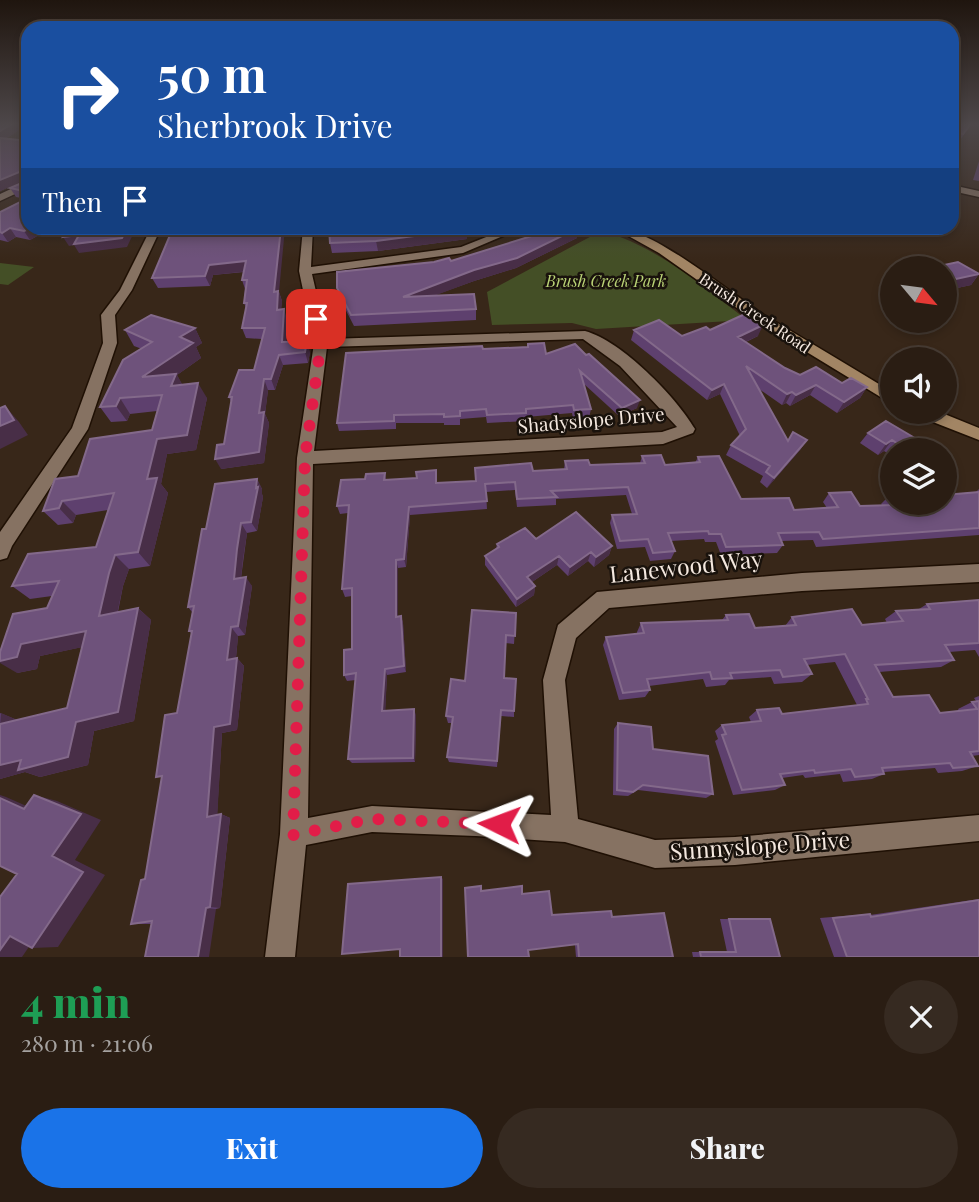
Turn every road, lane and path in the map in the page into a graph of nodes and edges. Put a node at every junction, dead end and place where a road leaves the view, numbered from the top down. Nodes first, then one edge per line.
1 (21, 188) edge
2 (959, 190) edge
3 (979, 194) edge
4 (0, 198) edge
5 (153, 235) edge
6 (308, 235) edge
7 (500, 235) edge
8 (632, 235) edge
9 (305, 271) junction
10 (321, 343) junction
11 (880, 392) edge
12 (954, 424) edge
13 (979, 434) edge
14 (305, 458) junction
15 (1, 546) edge
16 (979, 573) edge
17 (979, 828) edge
18 (565, 829) junction
19 (293, 835) junction
20 (279, 957) edge

1 - 4 street
2 - 3 street
5 - 15 street
6 - 9 street
7 - 9 street
8 - 11 street, Brush Creek Road
9 - 10 street
10 - 14 street
10 - 14 street, Shadyslope Drive
12 - 13 street
14 - 19 street
16 - 18 street, Lanewood Way
17 - 18 street, Sunnyslope Drive
18 - 19 street, Sunnyslope Drive
19 - 20 street

